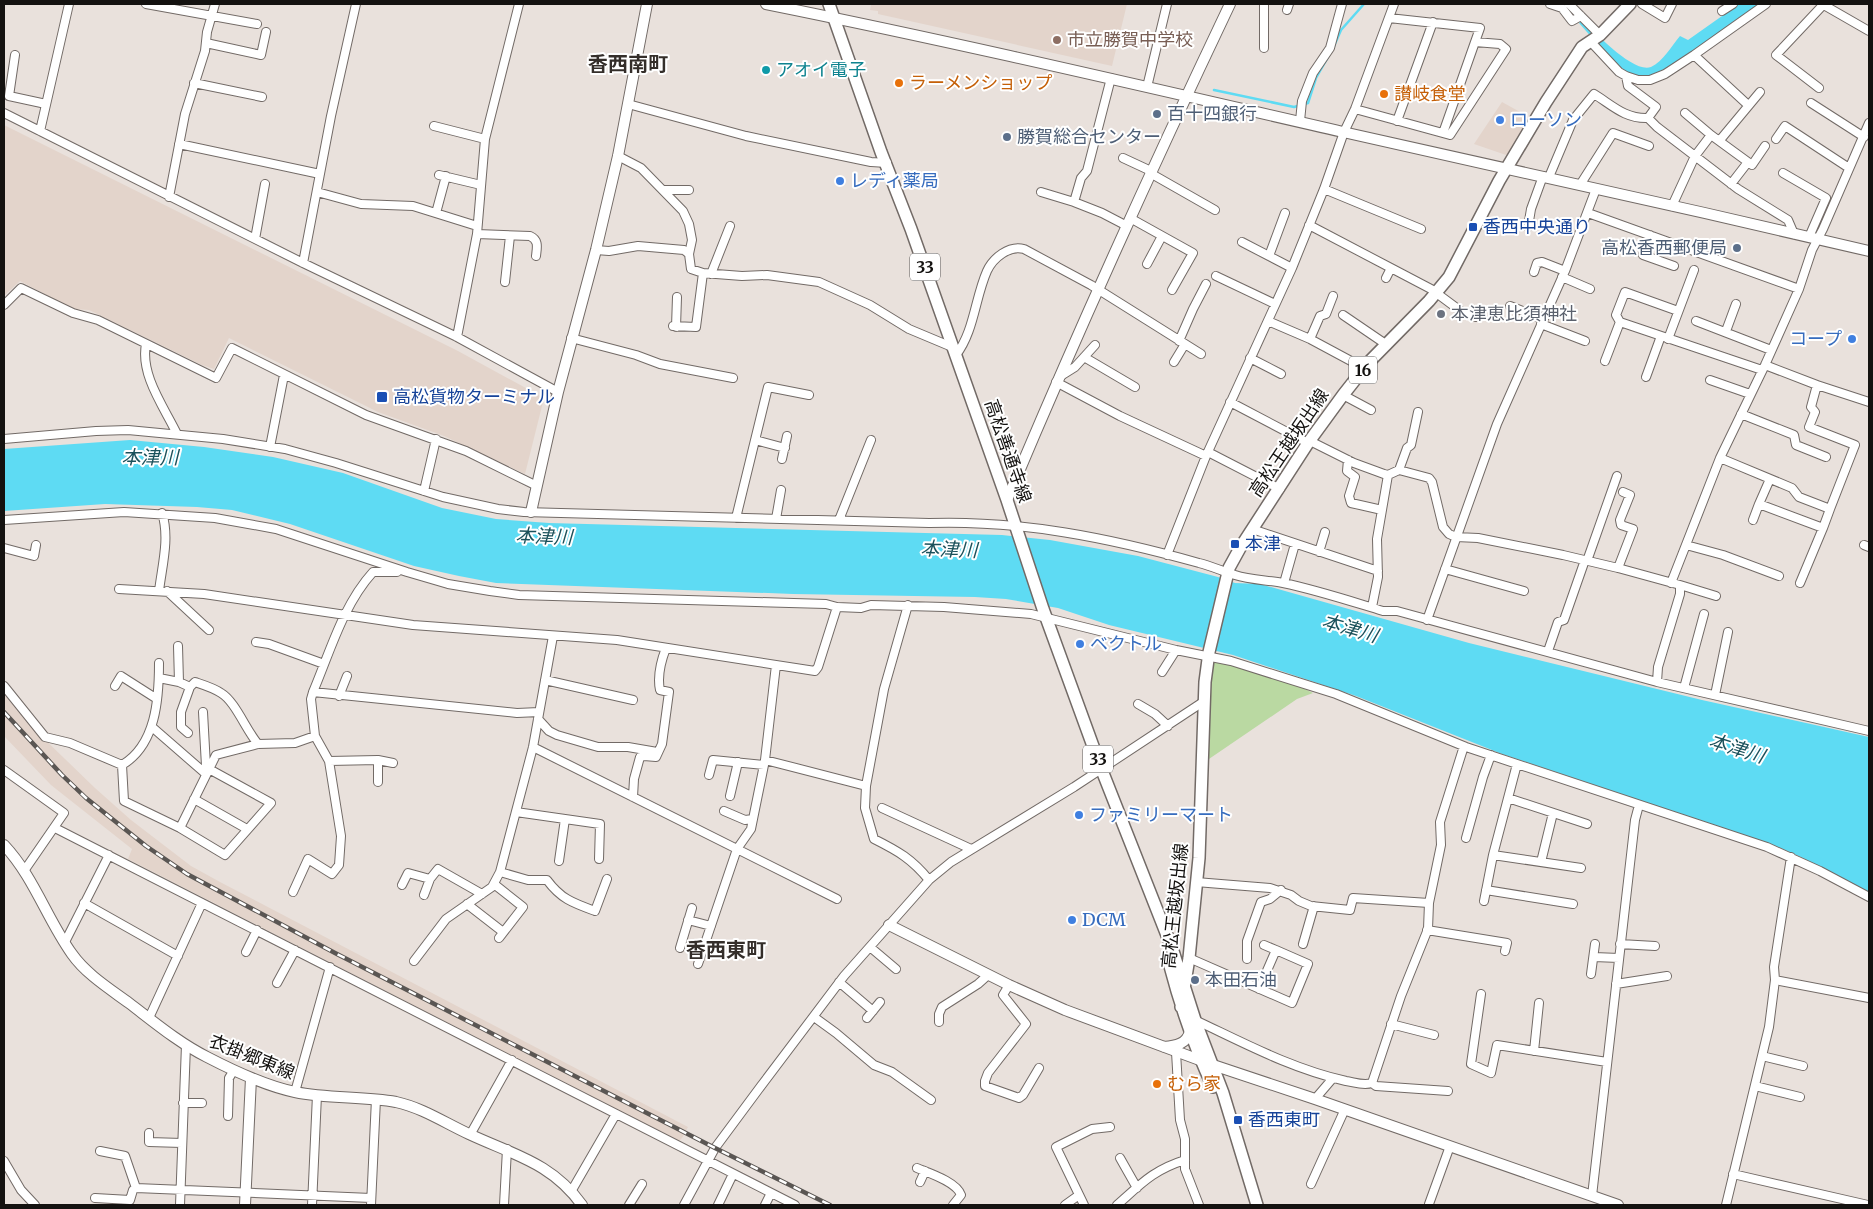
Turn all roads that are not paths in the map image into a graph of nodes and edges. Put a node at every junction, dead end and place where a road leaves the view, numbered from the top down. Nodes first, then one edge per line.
1 (69, 4) edge
2 (146, 4) edge
3 (215, 4) edge
4 (356, 4) edge
5 (519, 4) edge
6 (647, 4) edge
7 (766, 4) edge
8 (829, 4) edge
9 (1168, 4) edge
10 (1230, 4) edge
11 (1264, 4) edge
12 (1342, 4) edge
13 (1394, 4) edge
14 (1550, 4) edge
15 (1630, 4) edge
16 (1642, 4) edge
17 (1672, 4) edge
18 (1733, 4) edge
19 (1766, 4) edge
20 (1822, 4) edge
21 (1568, 5) edge
22 (1722, 11) dead end
23 (213, 15) junction
24 (834, 17) junction
25 (1389, 18) junction
26 (1433, 22) junction
27 (257, 24) dead end
28 (1869, 31) edge
29 (266, 32) dead end
30 (1595, 38) junction
31 (1475, 42) junction
32 (206, 43) junction
33 (1264, 48) dead end
34 (16, 55) dead end
35 (1694, 55) junction
36 (1626, 76) junction
37 (1111, 78) junction
38 (194, 83) junction
39 (1147, 87) junction
40 (1819, 88) dead end
41 (1760, 92) dead end
42 (1186, 96) junction
43 (262, 97) dead end
44 (1811, 103) dead end
45 (46, 104) junction
46 (628, 104) junction
47 (1748, 106) junction
48 (1355, 109) junction
49 (1685, 113) dead end
50 (4, 114) edge
51 (1648, 118) junction
52 (1300, 121) junction
53 (1398, 121) junction
54 (1869, 123) edge
55 (434, 126) dead end
56 (40, 131) junction
57 (1344, 132) junction
58 (1442, 133) junction
59 (1712, 135) junction
60 (1864, 137) junction
61 (486, 139) junction
62 (1776, 139) dead end
63 (1720, 140) junction
64 (179, 144) junction
65 (1649, 146) dead end
66 (1765, 146) dead end
67 (618, 156) junction
68 (1695, 156) junction
69 (1123, 158) dead end
70 (1748, 162) junction
71 (887, 163) junction
72 (1508, 168) junction
73 (1849, 168) junction
74 (1151, 172) junction
75 (1783, 173) dead end
76 (320, 174) junction
77 (1546, 176) junction
78 (265, 184) dead end
79 (1731, 184) junction
80 (481, 185) junction
81 (1580, 185) junction
82 (1324, 189) junction
83 (1596, 189) junction
84 (663, 190) junction
85 (689, 190) dead end
86 (317, 192) junction
87 (1041, 192) dead end
88 (169, 197) junction
89 (1074, 202) junction
90 (1672, 206) junction
91 (1215, 210) dead end
92 (436, 213) junction
93 (1286, 213) dead end
94 (1588, 213) junction
95 (1128, 222) junction
96 (1309, 225) junction
97 (730, 226) dead end
98 (1528, 227) dead end
99 (1421, 229) dead end
100 (477, 230) junction
101 (1794, 234) junction
102 (1650, 235) junction
103 (510, 236) junction
104 (1162, 236) junction
105 (1814, 238) junction
106 (255, 239) junction
107 (1242, 242) dead end
108 (596, 250) junction
109 (1869, 251) edge
110 (690, 254) junction
111 (536, 256) dead end
112 (1269, 256) junction
113 (303, 264) junction
114 (1147, 264) dead end
115 (1674, 266) dead end
116 (1292, 268) junction
117 (1392, 268) junction
118 (1694, 270) dead end
119 (1227, 272) dead end
120 (1534, 272) dead end
121 (707, 273) junction
122 (1563, 274) junction
123 (1386, 278) dead end
124 (505, 282) dead end
125 (1206, 284) dead end
126 (1799, 288) junction
127 (1590, 289) dead end
128 (1098, 290) junction
129 (1172, 290) dead end
130 (1436, 293) junction
131 (1332, 296) dead end
132 (678, 297) dead end
133 (1275, 304) junction
134 (1736, 304) dead end
135 (4, 305) edge
136 (1510, 306) dead end
137 (1678, 311) junction
138 (1343, 315) dead end
139 (1476, 317) dead end
140 (1268, 320) junction
141 (1542, 321) junction
142 (1696, 321) dead end
143 (1620, 322) junction
144 (1726, 331) junction
145 (457, 337) junction
146 (1664, 337) junction
147 (571, 338) junction
148 (1310, 339) junction
149 (1585, 341) dead end
150 (1182, 343) junction
151 (146, 344) junction
152 (1095, 345) dead end
153 (1387, 345) junction
154 (1771, 350) junction
155 (954, 351) junction
156 (1201, 354) dead end
157 (1084, 357) junction
158 (1250, 358) junction
159 (1605, 361) dead end
160 (1174, 362) dead end
161 (1364, 368) junction
162 (1763, 368) junction
163 (284, 374) junction
164 (1281, 374) dead end
165 (1646, 377) dead end
166 (733, 378) dead end
167 (1058, 380) junction
168 (1710, 380) dead end
169 (1817, 385) junction
170 (1135, 387) dead end
171 (558, 392) junction
172 (1750, 394) junction
173 (809, 395) dead end
174 (1343, 395) junction
175 (1230, 402) junction
176 (1869, 402) edge
177 (1371, 410) dead end
178 (1418, 412) dead end
179 (1741, 414) junction
180 (177, 434) junction
181 (787, 436) dead end
182 (4, 439) edge
183 (436, 439) junction
184 (755, 440) junction
185 (871, 440) dead end
186 (1309, 442) junction
187 (270, 447) junction
188 (785, 448) junction
189 (1207, 454) junction
190 (1826, 457) dead end
191 (1720, 458) junction
192 (782, 459) dead end
193 (1348, 460) junction
194 (1399, 470) junction
195 (1388, 475) junction
196 (1617, 476) dead end
197 (1770, 479) junction
198 (537, 486) junction
199 (1280, 488) junction
200 (780, 490) dead end
201 (424, 491) junction
202 (1623, 492) dead end
203 (1007, 500) junction
204 (1759, 504) junction
205 (1830, 509) junction
206 (1382, 510) junction
207 (531, 512) junction
208 (162, 513) junction
209 (736, 518) junction
210 (13, 519) junction
211 (776, 519) junction
212 (4, 520) edge
213 (839, 520) junction
214 (1753, 520) dead end
215 (4, 525) edge
216 (1823, 528) junction
217 (1015, 529) junction
218 (1252, 529) junction
219 (1325, 532) dead end
220 (1456, 537) junction
221 (1295, 544) junction
222 (36, 545) dead end
223 (1686, 545) junction
224 (4, 548) edge
225 (1319, 552) junction
226 (1167, 555) junction
227 (1586, 560) junction
228 (1618, 568) junction
229 (1445, 569) junction
230 (1378, 571) junction
231 (407, 572) junction
232 (1227, 575) junction
233 (1779, 576) dead end
234 (1284, 583) junction
235 (1800, 583) dead end
236 (1671, 584) junction
237 (1680, 585) junction
238 (119, 589) dead end
239 (163, 591) junction
240 (1524, 591) dead end
241 (1716, 596) dead end
242 (908, 605) junction
243 (837, 607) junction
244 (1372, 607) junction
245 (1044, 612) junction
246 (1704, 614) dead end
247 (345, 615) junction
248 (1427, 620) junction
249 (209, 630) dead end
250 (1728, 632) dead end
251 (552, 636) junction
252 (256, 642) dead end
253 (178, 646) dead end
254 (666, 648) junction
255 (1176, 650) junction
256 (1548, 652) junction
257 (1209, 654) junction
258 (158, 664) dead end
259 (324, 664) junction
260 (776, 665) junction
261 (1162, 672) dead end
262 (347, 676) dead end
263 (159, 678) junction
264 (544, 680) junction
265 (194, 681) junction
266 (179, 682) junction
267 (1656, 682) junction
268 (4, 686) edge
269 (115, 686) dead end
270 (1684, 688) junction
271 (313, 692) junction
272 (1715, 695) junction
273 (339, 696) junction
274 (157, 699) junction
275 (634, 700) dead end
276 (1203, 702) junction
277 (1138, 704) dead end
278 (204, 712) dead end
279 (539, 716) junction
280 (1168, 726) junction
281 (152, 727) junction
282 (1869, 731) edge
283 (188, 733) dead end
284 (315, 736) junction
285 (258, 744) junction
286 (1464, 746) junction
287 (533, 747) junction
288 (657, 752) junction
289 (1491, 755) junction
290 (378, 760) junction
291 (329, 761) junction
292 (738, 762) junction
293 (393, 763) dead end
294 (764, 763) junction
295 (1517, 764) junction
296 (122, 765) junction
297 (1101, 768) junction
298 (4, 770) edge
299 (207, 772) junction
300 (709, 774) dead end
301 (378, 782) dead end
302 (866, 786) junction
303 (730, 796) dead end
304 (633, 798) junction
305 (1508, 798) junction
306 (194, 799) junction
307 (1639, 805) junction
308 (882, 808) dead end
309 (724, 811) dead end
310 (516, 812) junction
311 (1553, 813) junction
312 (895, 814) junction
313 (565, 819) junction
314 (753, 819) junction
315 (890, 823) dead end
316 (1587, 824) dead end
317 (55, 828) junction
318 (180, 828) junction
319 (247, 829) junction
320 (928, 830) junction
321 (924, 838) dead end
322 (1466, 838) dead end
323 (4, 845) edge
324 (737, 849) junction
325 (971, 849) junction
326 (109, 855) junction
327 (1493, 855) junction
328 (1791, 857) junction
329 (599, 859) dead end
330 (559, 861) dead end
331 (1541, 862) junction
332 (1580, 868) dead end
333 (24, 871) junction
334 (500, 872) junction
335 (430, 879) junction
336 (607, 879) dead end
337 (929, 880) junction
338 (1196, 882) junction
339 (494, 884) junction
340 (402, 885) dead end
341 (1281, 890) junction
342 (1486, 890) junction
343 (293, 892) dead end
344 (424, 894) dead end
345 (482, 894) junction
346 (1869, 897) edge
347 (837, 899) dead end
348 (1484, 901) dead end
349 (1429, 902) junction
350 (84, 903) junction
351 (202, 903) junction
352 (467, 904) junction
353 (1573, 904) dead end
354 (1314, 906) junction
355 (692, 908) dead end
356 (688, 920) junction
357 (889, 925) junction
358 (711, 926) junction
359 (256, 930) junction
360 (1427, 930) junction
361 (64, 942) junction
362 (1303, 944) dead end
363 (1595, 944) dead end
364 (1620, 944) junction
365 (1190, 945) junction
366 (1264, 945) dead end
367 (1655, 946) dead end
368 (870, 947) junction
369 (680, 948) dead end
370 (295, 950) junction
371 (1276, 950) junction
372 (1505, 951) dead end
373 (246, 952) dead end
374 (1172, 955) junction
375 (178, 956) junction
376 (1594, 957) junction
377 (1188, 958) junction
378 (1619, 958) junction
379 (1247, 959) dead end
380 (414, 961) dead end
381 (698, 964) dead end
382 (330, 967) junction
383 (896, 969) dead end
384 (1591, 974) dead end
385 (988, 975) junction
386 (1667, 976) dead end
387 (1775, 980) junction
388 (839, 982) junction
389 (278, 983) dead end
390 (1616, 984) junction
391 (1009, 985) junction
392 (1184, 987) junction
393 (1259, 990) junction
394 (1481, 994) dead end
395 (1869, 998) edge
396 (880, 1002) dead end
397 (1539, 1003) dead end
398 (1181, 1007) junction
399 (814, 1017) junction
400 (149, 1018) junction
401 (939, 1022) dead end
402 (1391, 1024) junction
403 (1193, 1025) junction
404 (1434, 1035) dead end
405 (1202, 1038) junction
406 (186, 1045) junction
407 (1163, 1047) junction
408 (1534, 1051) junction
409 (1176, 1052) junction
410 (1196, 1056) junction
411 (1762, 1056) junction
412 (512, 1060) junction
413 (1607, 1062) junction
414 (1213, 1065) junction
415 (1803, 1066) dead end
416 (1039, 1068) dead end
417 (234, 1070) junction
418 (251, 1078) junction
419 (1333, 1078) junction
420 (1372, 1083) junction
421 (1755, 1086) junction
422 (1448, 1091) dead end
423 (295, 1092) junction
424 (316, 1095) junction
425 (1800, 1097) dead end
426 (376, 1099) junction
427 (1314, 1099) junction
428 (931, 1100) dead end
429 (184, 1103) junction
430 (202, 1103) dead end
431 (1344, 1109) junction
432 (616, 1114) junction
433 (228, 1116) dead end
434 (1110, 1128) dead end
435 (149, 1133) dead end
436 (470, 1135) junction
437 (182, 1143) junction
438 (1450, 1146) junction
439 (506, 1150) junction
440 (100, 1151) dead end
441 (1120, 1158) dead end
442 (1185, 1160) junction
443 (4, 1161) edge
444 (707, 1161) junction
445 (733, 1174) junction
446 (1733, 1174) junction
447 (920, 1182) dead end
448 (642, 1184) dead end
449 (1311, 1184) dead end
450 (136, 1188) junction
451 (1136, 1188) junction
452 (180, 1190) junction
453 (572, 1190) junction
454 (245, 1193) junction
455 (771, 1193) junction
456 (1079, 1194) junction
457 (312, 1196) junction
458 (1592, 1196) junction
459 (95, 1198) dead end
460 (371, 1202) edge
461 (1429, 1204) dead end
462 (35, 1205) edge
463 (180, 1205) edge
464 (245, 1205) edge
465 (312, 1205) edge
466 (504, 1205) edge
467 (582, 1205) edge
468 (629, 1205) edge
469 (684, 1205) edge
470 (718, 1205) edge
471 (765, 1205) edge
472 (795, 1205) edge
473 (953, 1205) edge
474 (1065, 1205) edge
475 (1084, 1205) edge
476 (1117, 1205) edge
477 (1199, 1205) edge
478 (1252, 1205) edge
479 (1257, 1205) edge
480 (1618, 1205) edge
481 (1726, 1205) edge
482 (1868, 1205) edge

1 - 45 street
2 - 23 street
3 - 23 street
4 - 76 street
5 - 61 street
6 - 46 street
7 - 24 street
8 - 24 main road, 高松善通寺線 / 33
9 - 39 street
10 - 42 street
11 - 33 street
12 - 52 street
13 - 25 street
14 - 21 street
15 - 30 main road, 高松王越坂出線 / 16
16 - 17 street
18 - 22 street
19 - 35 street
20 - 28 street
20 - 40 street
21 - 30 street
23 - 27 street
23 - 32 street
24 - 37 street
24 - 71 main road, 高松善通寺線 / 33
25 - 26 street
25 - 48 street
26 - 31 street
26 - 53 street
29 - 32 street
30 - 36 street
30 - 72 main road, 高松王越坂出線 / 16
31 - 58 street
31 - 58 street
32 - 38 street
34 - 45 street
35 - 36 street
35 - 47 street
36 - 51 street
37 - 39 street
37 - 89 street
38 - 43 street
38 - 64 street
39 - 42 street
41 - 47 street
42 - 52 street
42 - 74 street
44 - 60 street
45 - 56 street
46 - 67 street
46 - 71 street
47 - 63 street
48 - 53 street
48 - 57 street
49 - 59 street
50 - 56 street
51 - 68 street
51 - 77 street
52 - 57 street
53 - 58 street
54 - 60 street
55 - 61 street
56 - 88 street
57 - 72 street
57 - 82 street
59 - 63 street
59 - 68 street
60 - 73 street
61 - 80 street
62 - 73 street
63 - 70 street
64 - 76 street
64 - 88 street
65 - 81 street
66 - 70 street
67 - 84 street
67 - 108 street
68 - 79 street
68 - 90 street
69 - 74 street
70 - 79 street
71 - 155 main road, 高松善通寺線 / 33
72 - 77 street
72 - 130 main road, 高松王越坂出線 / 16
73 - 105 street
74 - 91 street
74 - 95 street
75 - 105 street
76 - 86 street
77 - 81 street
77 - 98 street
78 - 106 street
79 - 101 street
80 - 92 street
80 - 100 street
81 - 83 street
82 - 96 street
82 - 99 street
83 - 90 street
83 - 94 street
84 - 85 street
84 - 110 street
86 - 92 street
86 - 113 street
87 - 89 street
88 - 106 street
89 - 95 street
90 - 101 street
92 - 100 street
93 - 112 street
94 - 102 street
94 - 122 street
95 - 104 street
95 - 128 street
96 - 116 street
96 - 117 street
97 - 121 street
100 - 103 street
100 - 145 street
101 - 105 street
102 - 115 street
102 - 126 street
103 - 111 street
103 - 124 street
104 - 114 street
104 - 129 street
105 - 109 street
105 - 126 street
106 - 113 street
107 - 112 street
108 - 110 street
108 - 147 street
110 - 121 street
112 - 116 street
113 - 145 street
116 - 133 street
117 - 123 street
117 - 130 street
118 - 137 street
119 - 133 street
120 - 122 street
121 - 132 street
121 - 155 street
122 - 127 street
122 - 141 street
125 - 150 street
126 - 154 street
128 - 150 street
128 - 155 street
128 - 167 street
130 - 139 street
130 - 153 main road, 高松王越坂出線 / 16
131 - 148 street
133 - 140 street
134 - 144 street
135 - 151 street
136 - 141 street
137 - 143 street
137 - 146 street
138 - 153 street
140 - 148 street
140 - 158 street
141 - 149 street
141 - 220 street
142 - 144 street
143 - 146 street
143 - 159 street
144 - 154 street
145 - 171 street
146 - 162 street
146 - 165 street
147 - 166 street
147 - 171 street
148 - 161 street
150 - 156 street
150 - 160 street
151 - 163 street
151 - 180 street
152 - 157 street
153 - 161 main road, 高松王越坂出線 / 16
154 - 162 street
155 - 203 main road, 高松善通寺線 / 33
157 - 167 street
157 - 170 street
158 - 164 street
158 - 175 street
161 - 174 main road, 高松王越坂出線 / 16
162 - 169 street
162 - 172 street
163 - 183 street
163 - 187 street
167 - 189 street
167 - 203 street
168 - 172 street
169 - 176 street
169 - 205 street
171 - 198 street
172 - 179 street
173 - 184 street
174 - 177 street
174 - 186 main road, 高松王越坂出線 / 16
175 - 186 street
175 - 189 street
178 - 194 street
179 - 190 street
179 - 191 street
180 - 182 street
180 - 187 street
181 - 188 street
183 - 198 street
183 - 201 street
184 - 188 street
184 - 209 street
185 - 213 street
186 - 193 street
186 - 199 main road, 高松王越坂出線 / 16
187 - 201 street
188 - 192 street
189 - 199 street
189 - 226 street
191 - 197 street
191 - 223 street
193 - 195 street
193 - 206 street
194 - 195 street
194 - 220 street
195 - 206 street
196 - 227 street
197 - 204 street
197 - 205 street
198 - 207 street
199 - 218 main road, 高松王越坂出線 / 16
200 - 211 street
201 - 207 street
202 - 228 street
203 - 217 main road, 高松善通寺線 / 33
204 - 214 street
204 - 216 street
205 - 216 street
206 - 230 street
207 - 209 street
208 - 210 street
208 - 231 street
208 - 239 street
209 - 211 street
210 - 212 street
210 - 215 street
211 - 213 street
213 - 217 street
216 - 235 street
217 - 226 street
217 - 245 main road, 高松善通寺線 / 33
218 - 221 street
218 - 232 main road, 高松王越坂出線 / 16
219 - 225 street
220 - 227 street
220 - 229 street
221 - 225 street
221 - 234 street
222 - 224 street
223 - 233 street
223 - 236 street
225 - 230 street
226 - 232 street
227 - 228 street
227 - 256 street
228 - 236 street
229 - 240 street
229 - 248 street
230 - 244 street
231 - 243 street
231 - 247 street
232 - 234 street
232 - 257 main road, 高松王越坂出線 / 16
234 - 244 street
236 - 237 street
237 - 241 street
237 - 267 street
238 - 239 street
239 - 247 street
239 - 249 street
242 - 243 street
242 - 245 street
242 - 302 street
243 - 260 street
244 - 248 street
245 - 255 street
245 - 297 main road, 高松善通寺線 / 33
246 - 270 street
247 - 251 street
247 - 259 street
248 - 256 street
250 - 272 street
251 - 254 street
251 - 264 street
252 - 259 street
253 - 266 street
254 - 260 street
254 - 288 street
255 - 257 street
255 - 261 street
256 - 267 street
257 - 276 main road, 高松王越坂出線 / 16
257 - 286 street
258 - 263 street
259 - 271 street
260 - 294 street
262 - 273 street
263 - 266 street
263 - 274 street
264 - 275 street
264 - 279 street
265 - 266 street
265 - 283 street
265 - 285 street
267 - 270 street
268 - 296 street
269 - 274 street
270 - 272 street
271 - 273 street
271 - 284 street
272 - 282 street
273 - 279 street
274 - 281 street
276 - 280 street
276 - 338 main road, 高松王越坂出線 / 16
277 - 280 street
278 - 299 street
279 - 287 street
279 - 288 street
280 - 297 street
281 - 296 street
281 - 299 street
284 - 285 street
284 - 291 street
285 - 299 street
286 - 289 street
286 - 349 street
287 - 304 street
287 - 310 street
288 - 304 street
289 - 295 street
289 - 322 street
290 - 291 street
290 - 293 street
290 - 301 street
291 - 343 street
292 - 294 street
292 - 300 street
292 - 303 street
294 - 302 street
294 - 314 street
295 - 305 street
295 - 307 street
296 - 318 street
297 - 325 street
297 - 374 main road, 高松善通寺線 / 33
298 - 317 street
299 - 306 street
299 - 319 street
302 - 337 street
304 - 324 street
305 - 311 street
305 - 327 street
306 - 318 street
306 - 319 street
307 - 328 street
307 - 364 street
308 - 312 street
309 - 314 street
310 - 313 street
310 - 334 street
311 - 316 street
311 - 331 street
312 - 315 street
312 - 320 street
313 - 329 street
313 - 330 street
314 - 324 street
317 - 326 street
317 - 333 street
318 - 319 street
320 - 321 street
320 - 325 street
323 - 333 street, 衣掛郷東線
324 - 347 street
324 - 358 street
325 - 337 street
326 - 350 street
326 - 351 street
327 - 331 street
327 - 342 street
328 - 346 street
328 - 387 street
331 - 332 street
333 - 361 street, 衣掛郷東線
334 - 336 street
334 - 339 street
335 - 340 street
335 - 344 street
335 - 345 street
337 - 357 street
338 - 341 street
338 - 365 main road, 高松王越坂出線 / 16
339 - 345 street
339 - 352 street
341 - 354 street
341 - 379 street
342 - 348 street
342 - 353 street
345 - 352 street
349 - 354 street
349 - 360 street
350 - 361 street
350 - 375 street
351 - 359 street
351 - 375 street
352 - 380 street
354 - 362 street
355 - 356 street
356 - 358 street
356 - 369 street
357 - 368 street
357 - 385 street
358 - 381 street
359 - 370 street
359 - 373 street
360 - 372 street
360 - 402 street
361 - 400 street, 衣掛郷東線
363 - 376 street
364 - 367 street
364 - 378 street
365 - 374 main road
365 - 377 main road, 高松王越坂出線 / 16
366 - 371 street
368 - 383 street
368 - 388 street
370 - 382 street
370 - 389 street
371 - 393 street
371 - 393 street
374 - 377 main road
374 - 392 main road, 高松善通寺線 / 33
374 - 398 main road, 高松善通寺線 / 33
375 - 400 street
376 - 378 street
376 - 384 street
377 - 392 main road, 高松王越坂出線 / 16
377 - 393 street
378 - 390 street
382 - 412 street
382 - 423 street
385 - 391 street
385 - 401 street
386 - 390 street
387 - 395 street
387 - 411 street
388 - 396 street
388 - 399 street
390 - 413 street
391 - 407 street
391 - 416 street
392 - 398 main road, 高松善通寺線 / 33
392 - 403 main road, 高松善通寺線 / 33
394 - 408 street
397 - 408 street
398 - 403 main road, 高松善通寺線 / 33
399 - 428 street
399 - 444 street
400 - 406 street, 衣掛郷東線
402 - 404 street
402 - 420 street
403 - 405 main road, 高松善通寺線 / 33
403 - 407 street
403 - 410 main road, 高松善通寺線 / 33
403 - 419 street
405 - 410 street
405 - 414 main road, 高松善通寺線 / 33
406 - 417 street, 衣掛郷東線
406 - 429 street
407 - 409 street
408 - 413 street
409 - 410 street
409 - 442 street
410 - 414 street
410 - 478 main road, 高松善通寺線 / 33
411 - 415 street
411 - 421 street
412 - 432 street
412 - 436 street
413 - 458 street
414 - 427 street
414 - 479 main road, 高松善通寺線 / 33
417 - 418 street, 衣掛郷東線
417 - 433 street
418 - 423 street, 衣掛郷東線
418 - 454 street
419 - 420 street
419 - 427 street
420 - 422 street
421 - 425 street
421 - 446 street
423 - 424 street, 衣掛郷東線
424 - 426 street, 衣掛郷東線
424 - 457 street
426 - 436 street, 衣掛郷東線
426 - 460 street
427 - 431 street
429 - 430 street
429 - 437 street
431 - 438 street
431 - 449 street
432 - 444 street
432 - 453 street
434 - 456 street
435 - 437 street
436 - 439 street, 衣掛郷東線
437 - 452 street
438 - 458 street
438 - 461 street
439 - 453 street, 衣掛郷東線
439 - 466 street
440 - 450 street
441 - 451 street
442 - 451 street
442 - 477 street
443 - 462 street
444 - 445 street
444 - 469 street
445 - 455 street
445 - 470 street
446 - 481 street
446 - 482 street
447 - 473 street
448 - 468 street
450 - 452 street
450 - 459 street
451 - 476 street
452 - 454 street
452 - 463 street
453 - 467 street, 衣掛郷東線
454 - 457 street
454 - 464 street
455 - 471 street
455 - 472 street
456 - 474 street
456 - 475 street
457 - 460 street
457 - 465 street
458 - 480 street

